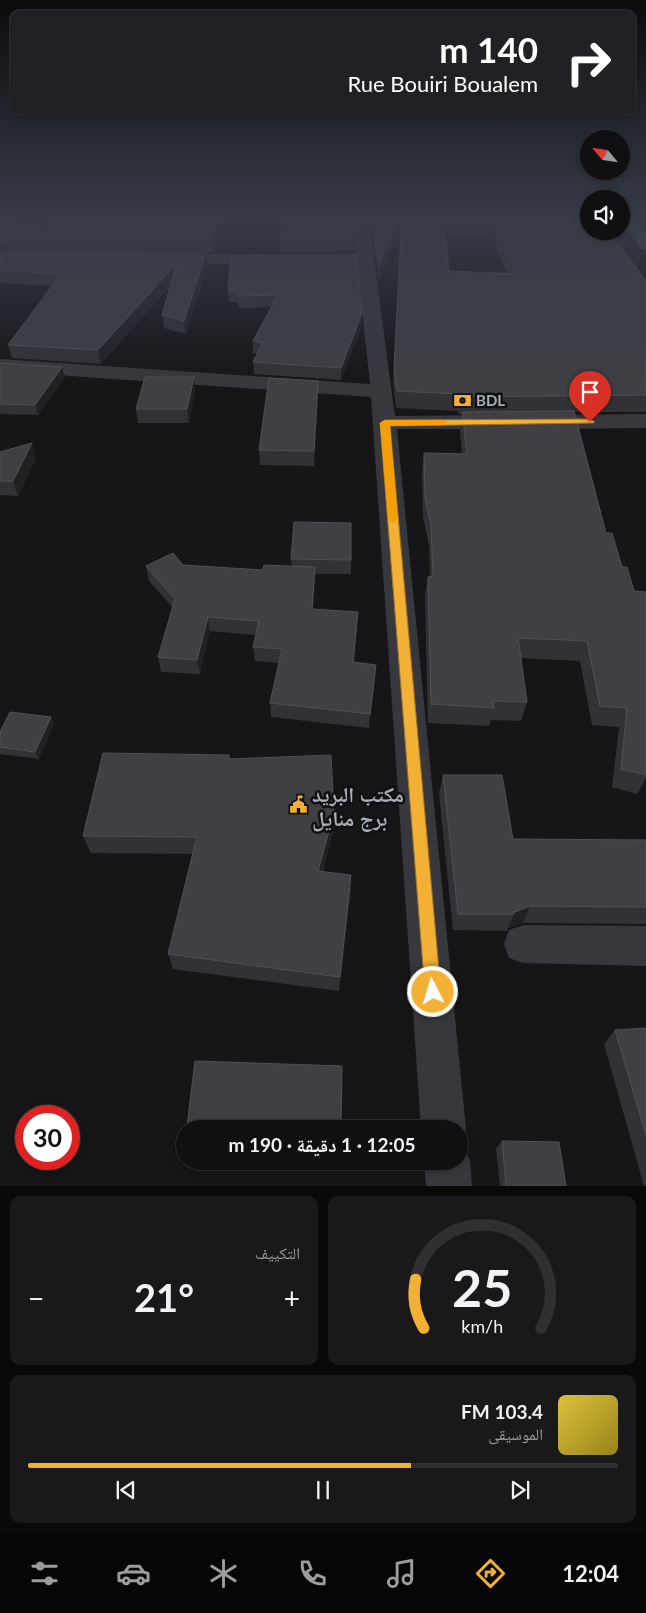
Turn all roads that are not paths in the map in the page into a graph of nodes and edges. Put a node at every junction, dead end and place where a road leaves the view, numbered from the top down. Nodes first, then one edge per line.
1 (357, 271) edge
2 (0, 365) edge
3 (380, 391) junction
4 (646, 421) edge
5 (385, 423) junction
6 (523, 944) dead end
7 (646, 946) edge
8 (443, 1120) edge
9 (448, 1170) edge
10 (449, 1186) edge

1 - 3 street
2 - 3 street
3 - 5 street
4 - 5 street
5 - 8 street
6 - 7 street
9 - 10 street

